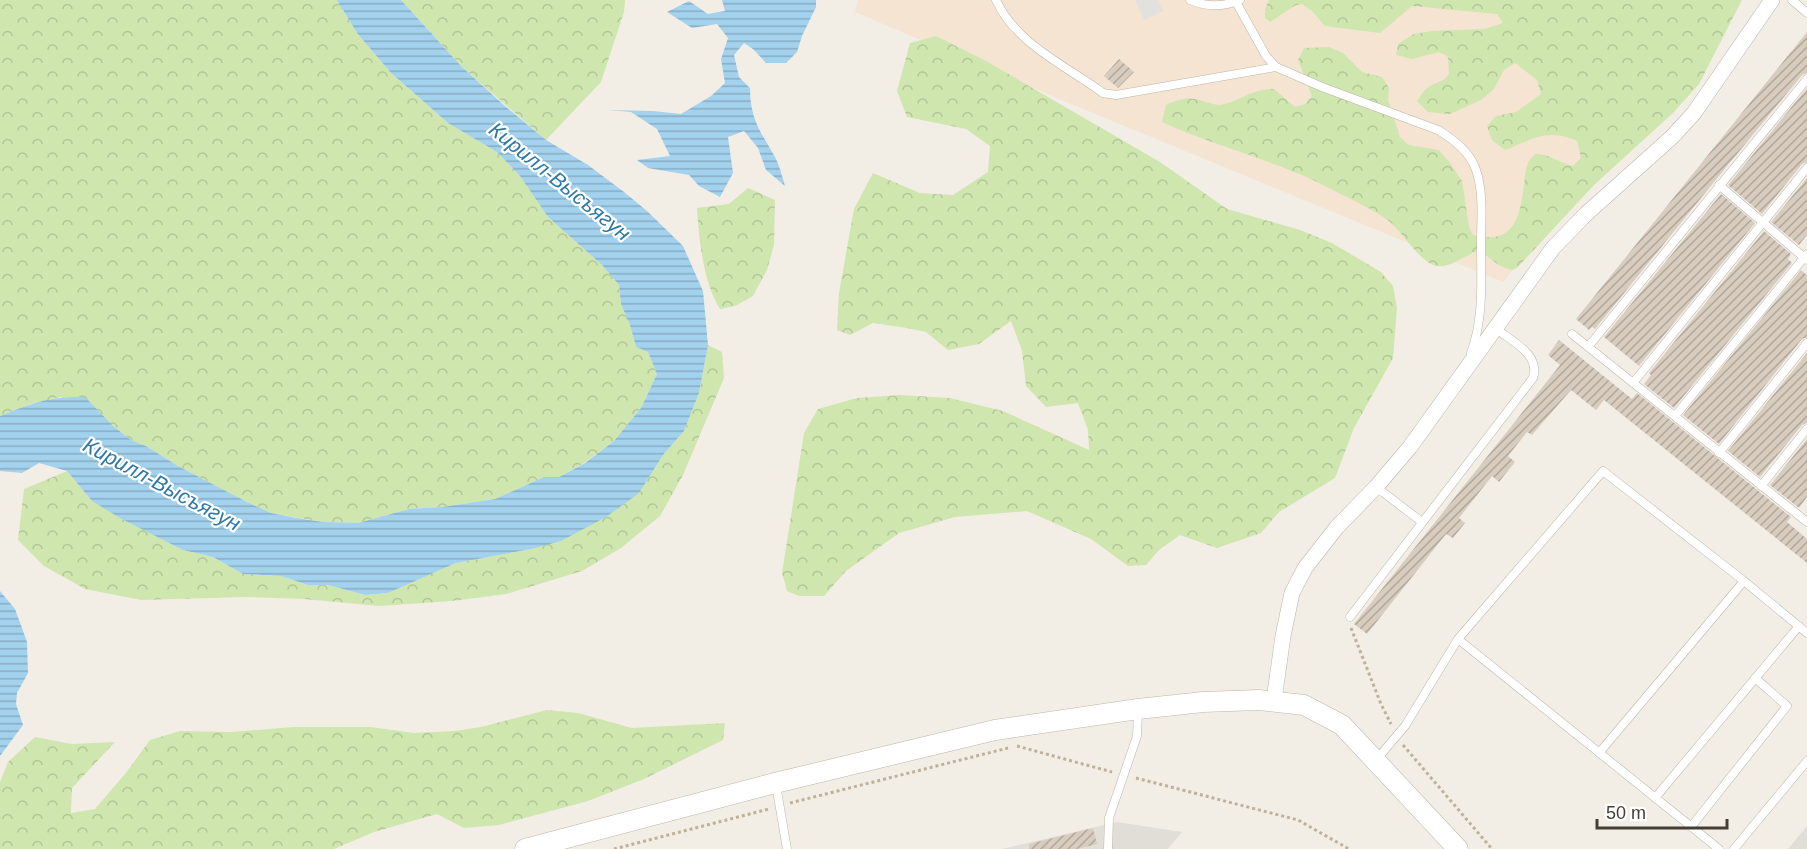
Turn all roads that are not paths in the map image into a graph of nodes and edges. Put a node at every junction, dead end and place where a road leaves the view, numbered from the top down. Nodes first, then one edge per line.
1 (996, 0) edge
2 (1190, 0) edge
3 (1773, 0) edge
4 (1792, 0) edge
5 (1238, 1) edge
6 (1807, 13) edge
7 (1276, 67) junction
8 (1807, 78) edge
9 (1807, 168) edge
10 (1719, 185) junction
11 (1762, 224) junction
12 (1806, 257) edge
13 (1495, 328) junction
14 (1572, 334) dead end
15 (1807, 343) edge
16 (1588, 347) junction
17 (1464, 372) junction
18 (1633, 383) junction
19 (1675, 416) junction
20 (1807, 429) edge
21 (1719, 453) junction
22 (1761, 486) junction
23 (1376, 487) junction
24 (1806, 520) edge
25 (1422, 522) junction
26 (1744, 581) junction
27 (1350, 617) dead end
28 (1799, 626) junction
29 (1807, 633) edge
30 (1458, 639) junction
31 (1755, 678) junction
32 (1274, 700) junction
33 (1138, 709) junction
34 (1599, 753) junction
35 (1375, 760) junction
36 (1807, 761) edge
37 (775, 783) junction
38 (1655, 798) junction
39 (1691, 827) junction
40 (786, 846) edge
41 (525, 849) edge
42 (1108, 849) edge
43 (1458, 849) edge
44 (1719, 849) edge
45 (1734, 849) edge

1 - 7 lane
2 - 5 lane
3 - 13 street
4 - 6 lane
5 - 7 lane
7 - 17 lane
8 - 10 lane
9 - 11 lane
10 - 11 lane
10 - 16 lane
11 - 12 lane
11 - 18 lane
12 - 19 lane
13 - 17 street
13 - 25 lane
14 - 16 lane
15 - 21 lane
16 - 18 lane
17 - 23 street
18 - 19 lane
19 - 21 lane
20 - 22 lane
21 - 22 lane
22 - 24 lane
23 - 25 lane
23 - 32 street
25 - 27 lane
26 - 28 lane
26 - 30 lane
26 - 34 lane
28 - 29 lane
28 - 31 lane
30 - 34 lane
30 - 35 lane
31 - 38 lane
31 - 39 lane
32 - 33 street
32 - 35 street
33 - 37 street
33 - 42 lane
34 - 38 lane
35 - 43 street
36 - 45 lane
37 - 40 lane
37 - 41 street
38 - 39 lane
39 - 44 lane

